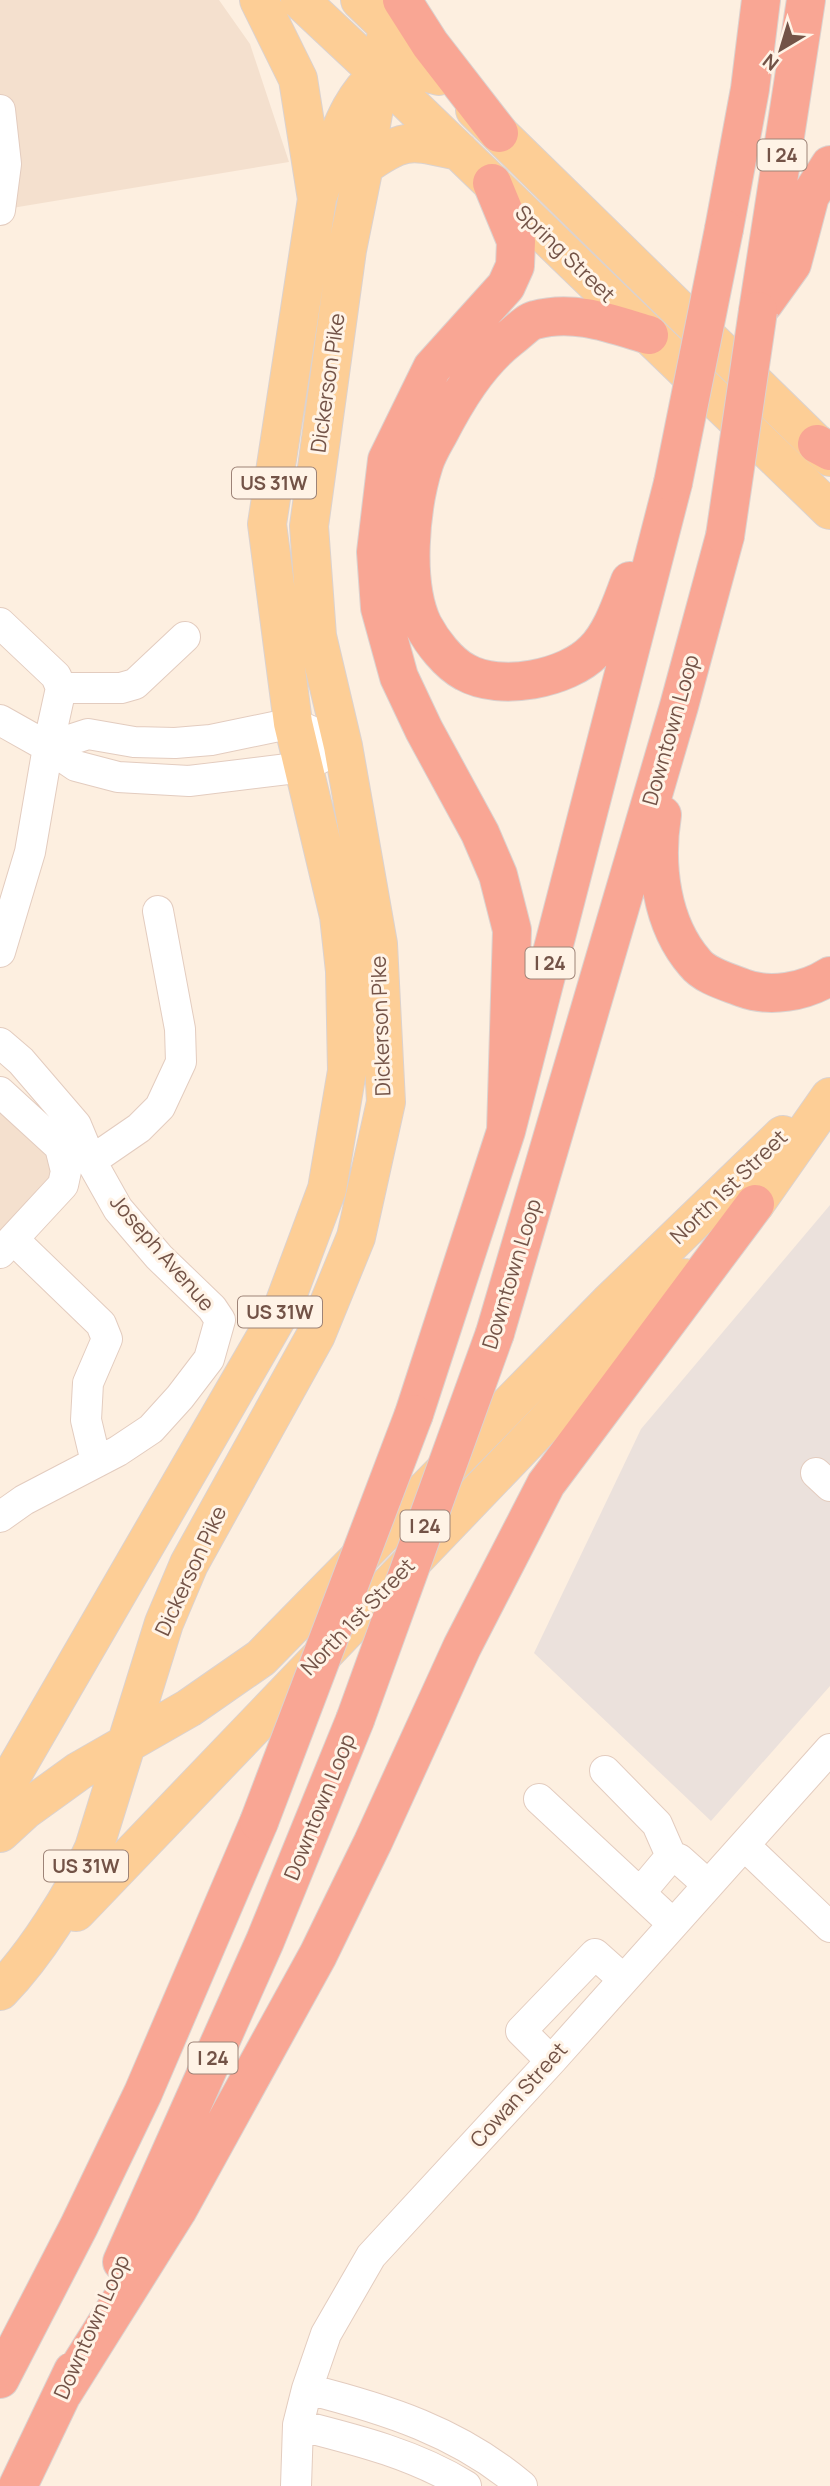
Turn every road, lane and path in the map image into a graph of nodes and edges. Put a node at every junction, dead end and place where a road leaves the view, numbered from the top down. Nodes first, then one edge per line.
1 (259, 0) edge
2 (300, 0) edge
3 (360, 0) edge
4 (739, 0) edge
5 (761, 0) edge
6 (806, 0) edge
7 (395, 13) edge
8 (379, 74) junction
9 (439, 76) junction
10 (750, 89) junction
11 (0, 110) edge
12 (499, 133) junction
13 (459, 151) junction
14 (830, 165) edge
15 (364, 166) junction
16 (492, 183) junction
17 (317, 199) junction
18 (0, 210) edge
19 (758, 311) junction
20 (649, 335) junction
21 (826, 451) edge
22 (670, 495) junction
23 (830, 510) edge
24 (0, 623) edge
25 (185, 637) dead end
26 (61, 688) junction
27 (679, 706) junction
28 (0, 720) edge
29 (293, 723) junction
30 (343, 746) junction
31 (48, 747) junction
32 (304, 767) junction
33 (158, 911) dead end
34 (0, 951) edge
35 (830, 976) edge
36 (0, 1043) edge
37 (830, 1090) edge
38 (0, 1092) edge
39 (830, 1097) edge
40 (506, 1130) junction
41 (91, 1161) junction
42 (755, 1204) junction
43 (7, 1246) edge
44 (96, 1462) junction
45 (0, 1517) edge
46 (127, 1744) junction
47 (830, 1749) edge
48 (605, 1771) dead end
49 (0, 1796) edge
50 (539, 1799) dead end
51 (0, 1833) edge
52 (744, 1845) junction
53 (671, 1856) junction
54 (707, 1884) junction
55 (640, 1893) junction
56 (672, 1923) junction
57 (830, 1927) edge
58 (623, 1979) junction
59 (8, 1983) edge
60 (551, 2061) junction
61 (0, 2379) edge
62 (307, 2389) junction
63 (63, 2393) junction
64 (298, 2424) junction
65 (18, 2486) edge
66 (296, 2486) edge
67 (466, 2486) edge
68 (522, 2486) edge

1 - 17 main road, Dickerson Pike / US 31W
2 - 8 main road, Spring Street
3 - 7 main road, Spring Street
4 - 10 highway
5 - 10 highway, I 24
6 - 19 highway, Downtown Loop / I 24
7 - 8 main road, Dickerson Pike / US 31W
7 - 9 main road, Spring Street
7 - 12 highway
8 - 9 main road
8 - 13 main road, Spring Street
8 - 15 main road, Dickerson Pike / US 31W
8 - 17 main road
9 - 12 main road, Spring Street
10 - 22 highway, I 24, bridge
11 - 18 street
12 - 21 main road, Spring Street
13 - 15 main road
13 - 16 main road, Spring Street
14 - 19 highway
15 - 30 main road, Dickerson Pike / US 31W
16 - 20 main road, Spring Street
16 - 40 highway
17 - 29 main road, Dickerson Pike / US 31W
19 - 27 highway, Downtown Loop / I 24, bridge
20 - 22 highway
20 - 23 main road, Spring Street
22 - 40 highway, I 24
24 - 26 street
25 - 26 street
26 - 31 street
27 - 35 highway
27 - 63 highway, Downtown Loop / I 24, bridge
28 - 31 street
29 - 30 street
29 - 31 street
29 - 32 main road, Dickerson Pike / US 31W
30 - 32 street
30 - 46 main road, Dickerson Pike / US 31W
31 - 32 street
31 - 34 street
32 - 49 main road, Dickerson Pike / US 31W
33 - 41 street
36 - 41 street, Joseph Avenue
37 - 46 main road, North 1st Street
38 - 43 street
39 - 42 main road, North 1st Street
40 - 61 highway, I 24, bridge
41 - 44 street, Joseph Avenue
42 - 59 main road, North 1st Street
42 - 63 highway
43 - 44 street
44 - 45 street, Joseph Avenue
46 - 51 main road, North 1st Street
46 - 59 main road, Dickerson Pike / US 31W
47 - 52 street, Cowan Street
48 - 53 street
50 - 55 street
52 - 54 street, Cowan Street
52 - 57 street
53 - 54 street
53 - 55 street
54 - 56 street, Cowan Street
55 - 56 street
56 - 58 street, Cowan Street
58 - 60 street, Cowan Street
58 - 60 street
60 - 62 street, Cowan Street
62 - 64 street, Cowan Street
62 - 68 street
63 - 65 highway, Downtown Loop / I 24
64 - 66 street, Cowan Street
64 - 67 street

